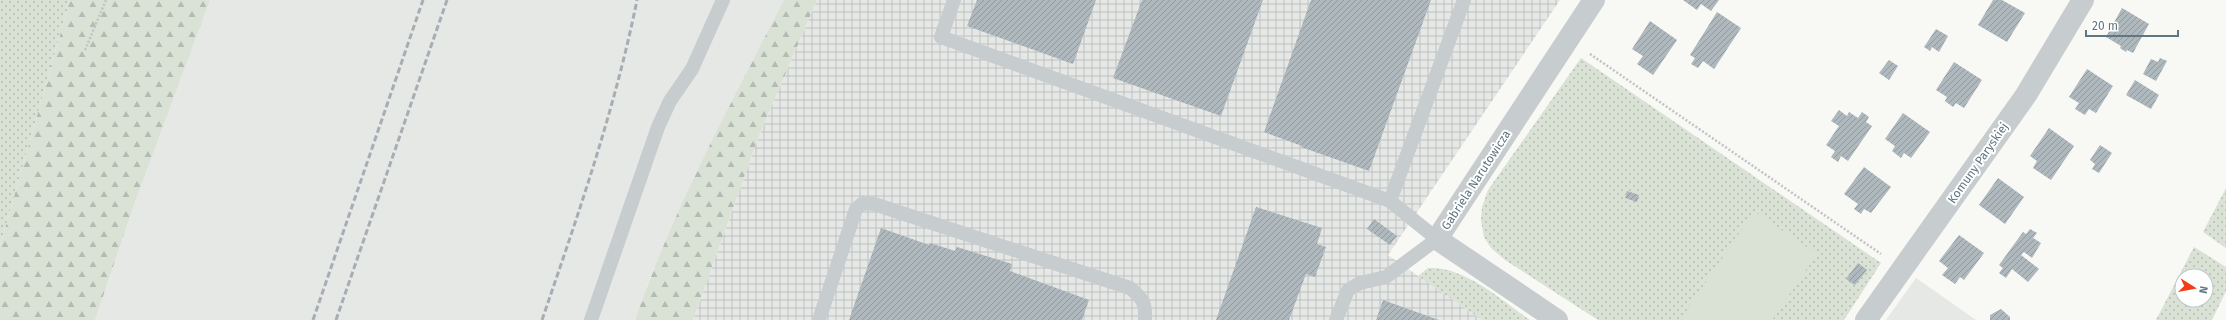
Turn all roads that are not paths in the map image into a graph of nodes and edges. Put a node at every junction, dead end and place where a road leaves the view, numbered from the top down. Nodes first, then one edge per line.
1 (723, 0) edge
2 (954, 0) edge
3 (1464, 0) edge
4 (1594, 0) edge
5 (2083, 0) edge
6 (1390, 201) junction
7 (1437, 240) junction
8 (591, 320) edge
9 (819, 320) edge
10 (1144, 320) edge
11 (1336, 320) edge
12 (1557, 320) edge
13 (1866, 320) edge

1 - 8 lane
2 - 6 lane
3 - 6 lane
4 - 7 street, Gabriela Narutowicza
5 - 13 street, Komuny Paryskiej
6 - 7 lane
7 - 11 lane
7 - 12 street, Gabriela Narutowicza
9 - 10 lane

